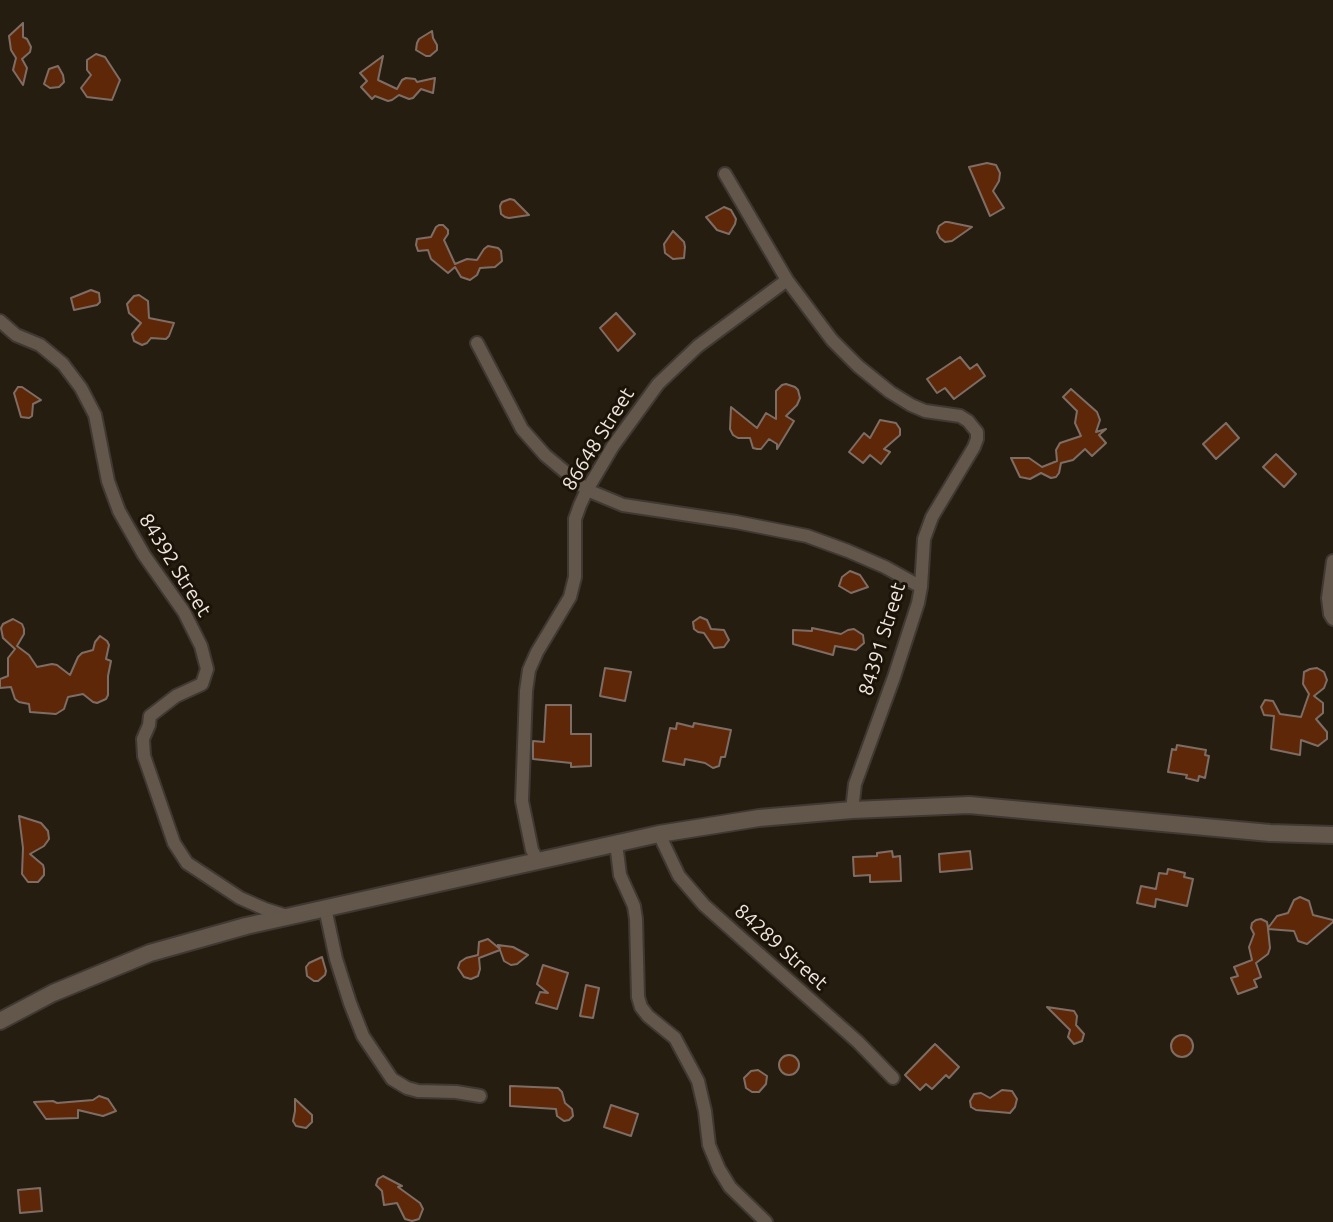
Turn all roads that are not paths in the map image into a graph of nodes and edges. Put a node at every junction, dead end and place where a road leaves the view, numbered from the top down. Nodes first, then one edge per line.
1 (725, 174) dead end
2 (787, 280) junction
3 (0, 321) edge
4 (477, 343) dead end
5 (587, 490) junction
6 (1333, 561) edge
7 (921, 587) junction
8 (1333, 619) edge
9 (852, 810) junction
10 (659, 834) junction
11 (1333, 835) edge
12 (616, 843) junction
13 (538, 861) junction
14 (325, 908) junction
15 (287, 916) junction
16 (0, 1021) edge
17 (893, 1078) dead end
18 (480, 1096) dead end
19 (766, 1222) edge

1 - 2 street, 84391 Street
2 - 5 street, 86648 Street
2 - 7 street, 84391 Street
3 - 15 street, 84392 Street
4 - 5 street
5 - 7 street
5 - 13 street, 86648 Street
6 - 8 street
7 - 9 street, 84391 Street
9 - 10 street
9 - 11 street
10 - 12 street
10 - 17 street, 84289 Street
12 - 13 street
12 - 19 street
13 - 14 street
14 - 15 street
14 - 18 street
15 - 16 street

